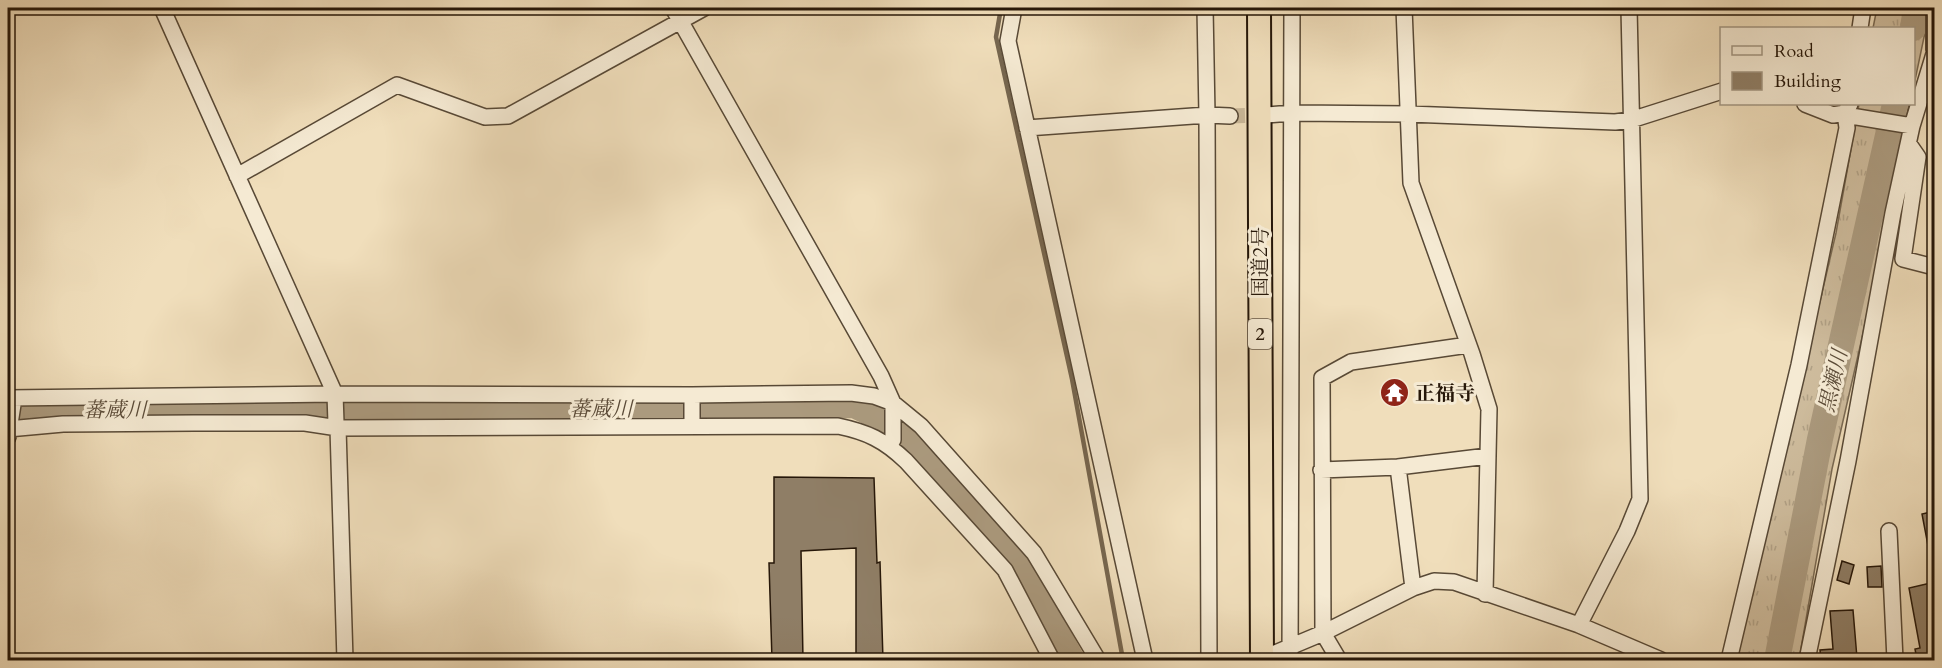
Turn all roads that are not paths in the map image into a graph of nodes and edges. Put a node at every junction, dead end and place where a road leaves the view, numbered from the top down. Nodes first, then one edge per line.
1 (162, 8) edge
2 (704, 8) edge
3 (1014, 8) edge
4 (1205, 8) edge
5 (1259, 8) edge
6 (1292, 8) edge
7 (1404, 8) edge
8 (1629, 8) edge
9 (1863, 8) edge
10 (1934, 8) edge
11 (676, 14) edge
12 (1860, 27) edge
13 (1935, 52) edge
14 (1720, 92) edge
15 (1808, 105) edge
16 (1849, 111) edge
17 (1292, 113) junction
18 (1409, 114) junction
19 (1208, 115) junction
20 (1266, 115) tunnel mouth
21 (1230, 116) tunnel mouth
22 (1631, 120) junction
23 (1910, 126) junction
24 (1027, 128) junction
25 (1908, 144) junction
26 (237, 176) junction
27 (1935, 267) edge
28 (1468, 345) junction
29 (335, 394) junction
30 (692, 396) junction
31 (12, 398) edge
32 (892, 403) junction
33 (692, 424) junction
34 (337, 425) junction
35 (9, 431) edge
36 (891, 443) junction
37 (1488, 456) junction
38 (1398, 467) junction
39 (1321, 470) junction
40 (1889, 531) dead end
41 (1413, 588) junction
42 (1485, 594) junction
43 (1579, 626) junction
44 (1323, 633) junction
45 (1290, 653) edge
46 (1268, 657) edge
47 (345, 660) edge
48 (1052, 660) edge
49 (1098, 660) edge
50 (1145, 660) edge
51 (1209, 660) edge
52 (1339, 660) edge
53 (1661, 660) edge
54 (1729, 660) edge
55 (1807, 660) edge
56 (1895, 660) edge

1 - 26 street
2 - 11 street
3 - 24 street
4 - 19 street
5 - 46 highway, 国道2号 / 2
6 - 17 street
7 - 18 street
8 - 22 street
9 - 12 street
10 - 13 street
11 - 26 street
11 - 32 street
13 - 23 street
14 - 22 street
15 - 16 street
16 - 23 street
16 - 54 street
17 - 18 street
17 - 20 street
17 - 45 street
18 - 22 street
18 - 28 street
19 - 21 street
19 - 24 street
19 - 51 street
22 - 43 street
23 - 25 street
24 - 50 street
25 - 27 street
25 - 55 street
26 - 29 street
28 - 37 street
28 - 39 street
29 - 30 street
29 - 31 street
29 - 34 street
30 - 32 street
30 - 33 street
31 - 35 street
32 - 36 street
32 - 49 street
33 - 34 street
33 - 36 street
34 - 35 street
34 - 47 street
36 - 48 street
37 - 38 street
37 - 42 street
38 - 39 street
38 - 41 street
39 - 44 street
40 - 56 street
41 - 42 street
41 - 44 street
42 - 43 street
43 - 53 street
44 - 45 street
44 - 52 street
45 - 46 street

